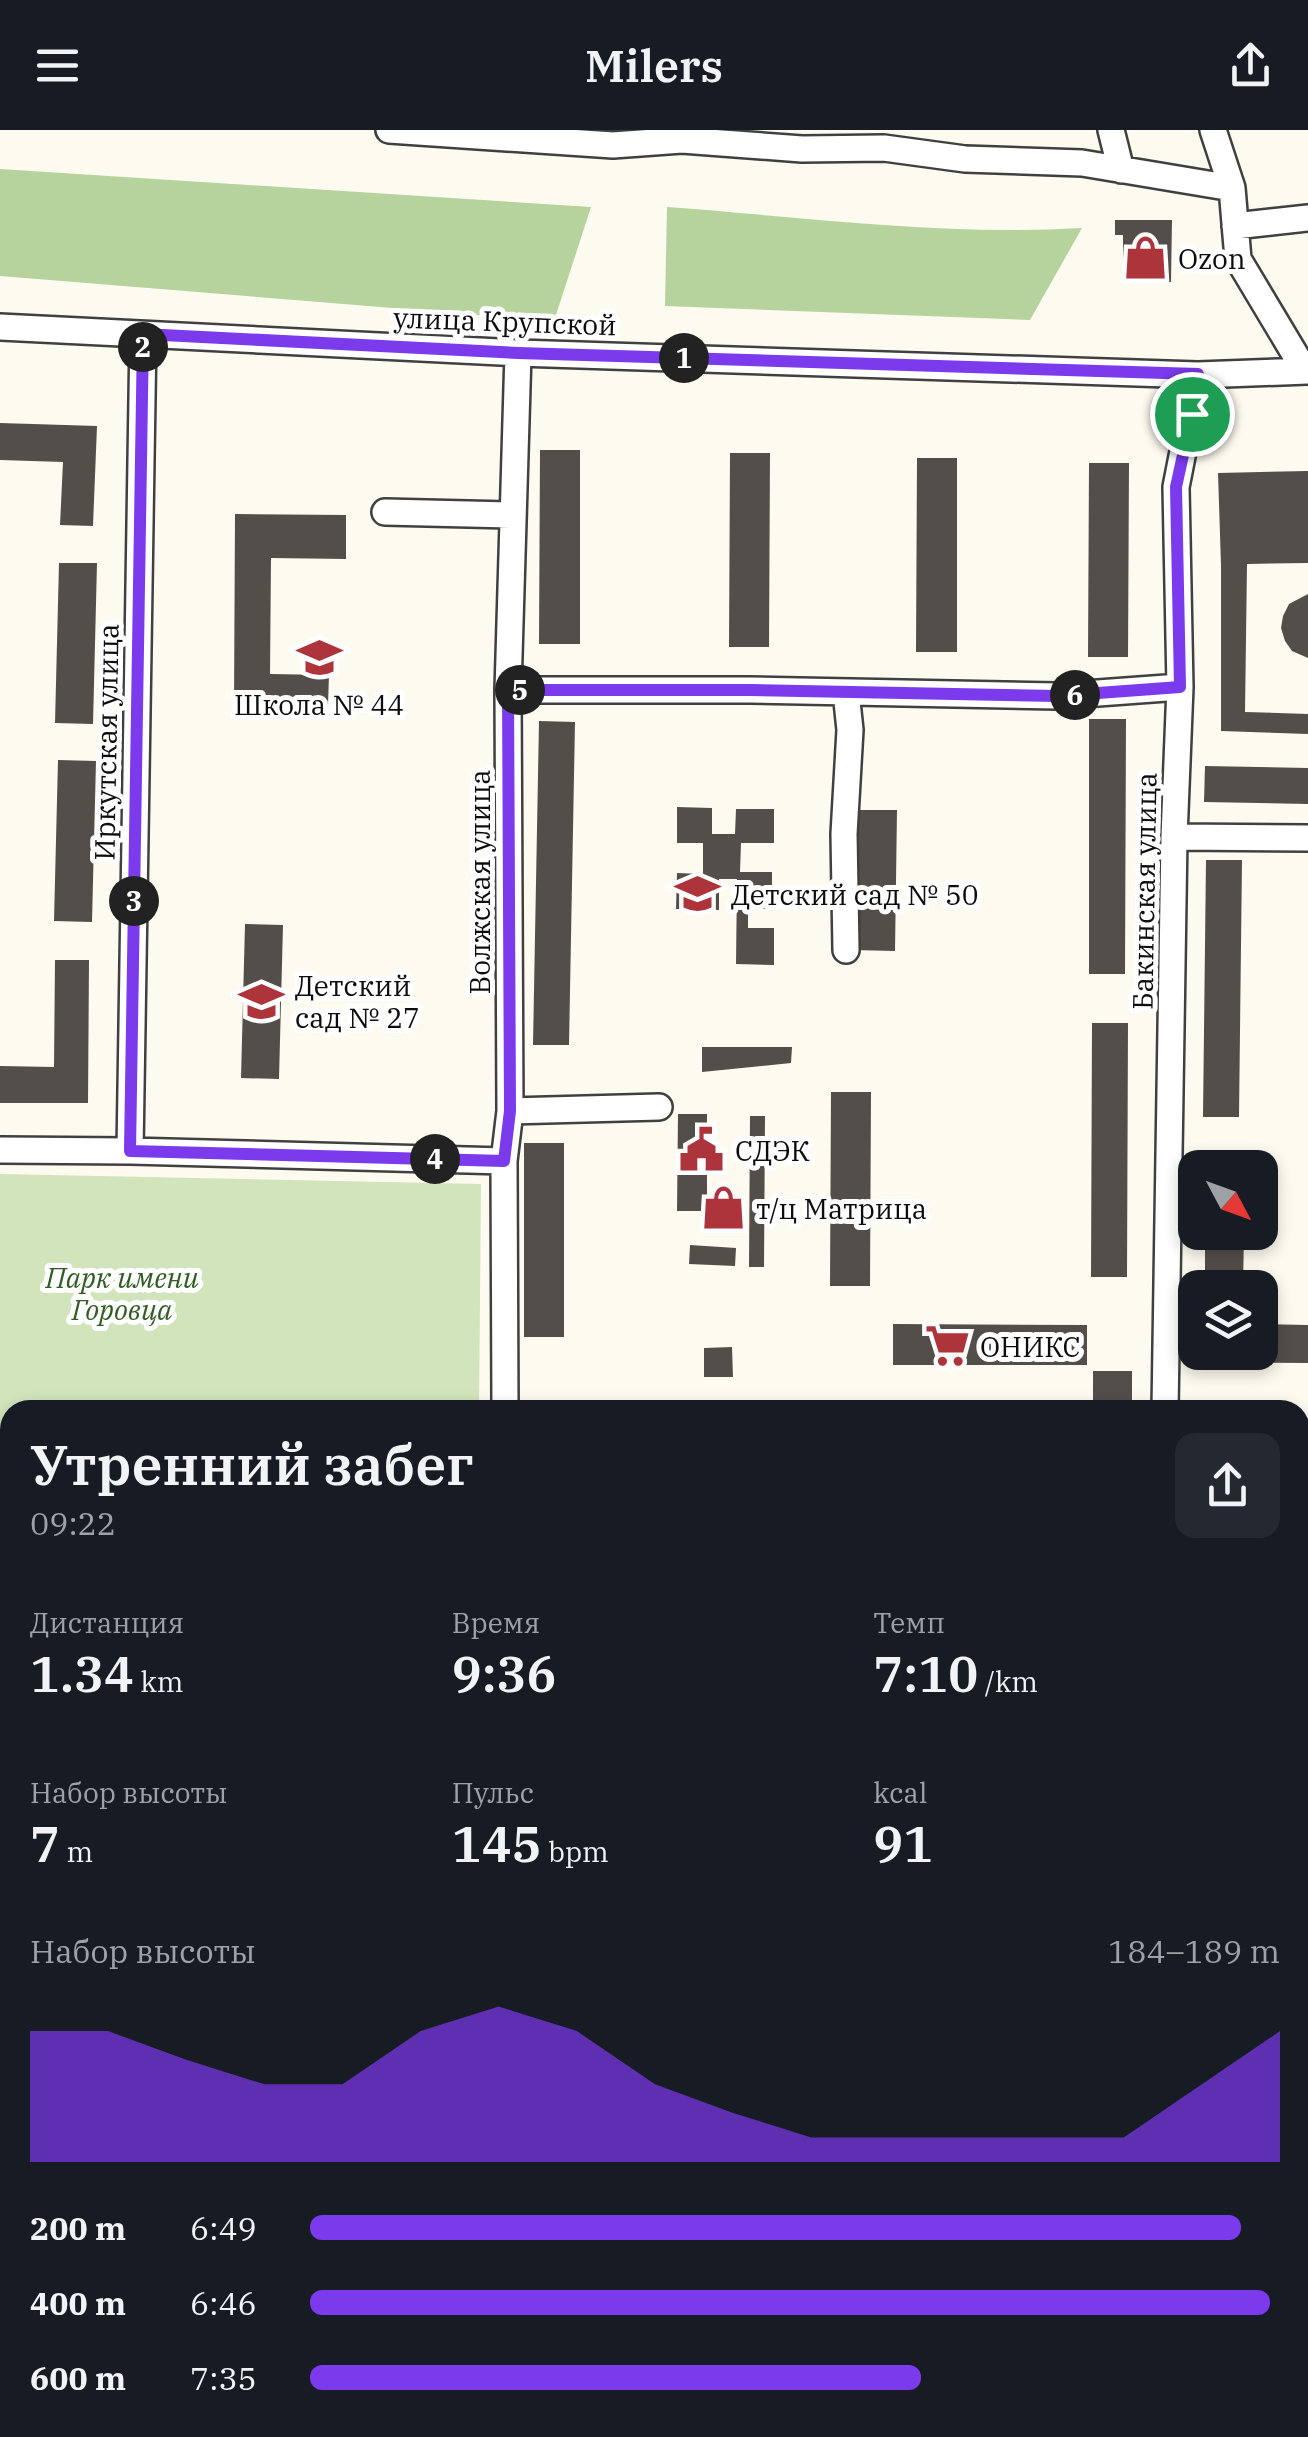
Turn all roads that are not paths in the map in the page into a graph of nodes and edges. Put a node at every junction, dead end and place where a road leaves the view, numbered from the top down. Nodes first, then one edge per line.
1 (389, 130) edge
2 (1111, 130) edge
3 (1213, 130) edge
4 (551, 135) edge
5 (680, 135) edge
6 (882, 139) edge
7 (1121, 170) junction
8 (1232, 188) junction
9 (1308, 218) edge
10 (1235, 226) junction
11 (0, 327) edge
12 (143, 334) junction
13 (518, 353) junction
14 (1306, 372) edge
15 (1198, 374) junction
16 (385, 512) dead end
17 (513, 515) junction
18 (1180, 687) junction
19 (508, 690) junction
20 (846, 692) junction
21 (1174, 837) junction
22 (1308, 838) edge
23 (846, 950) dead end
24 (659, 1107) dead end
25 (510, 1111) junction
26 (0, 1150) edge
27 (130, 1151) junction
28 (504, 1161) junction
29 (505, 1400) edge
30 (1165, 1400) edge

1 - 4 street
2 - 7 street
3 - 8 street
4 - 5 street
5 - 6 street
6 - 7 street
7 - 8 street
8 - 10 street
9 - 10 street
10 - 14 street
11 - 12 street, улица Крупской
12 - 13 street, улица Крупской
12 - 27 street, Иркутская улица
13 - 15 street, улица Крупской
13 - 17 street, Волжская улица
14 - 15 street, улица Крупской
15 - 18 street, Бакинская улица
16 - 17 street
17 - 19 street, Волжская улица
18 - 20 street
18 - 21 street, Бакинская улица
19 - 20 street
19 - 25 street, Волжская улица
20 - 23 street
21 - 22 street
21 - 30 street, Бакинская улица
24 - 25 street
25 - 28 street, Волжская улица
26 - 27 street
27 - 28 street
28 - 29 street, Волжская улица

